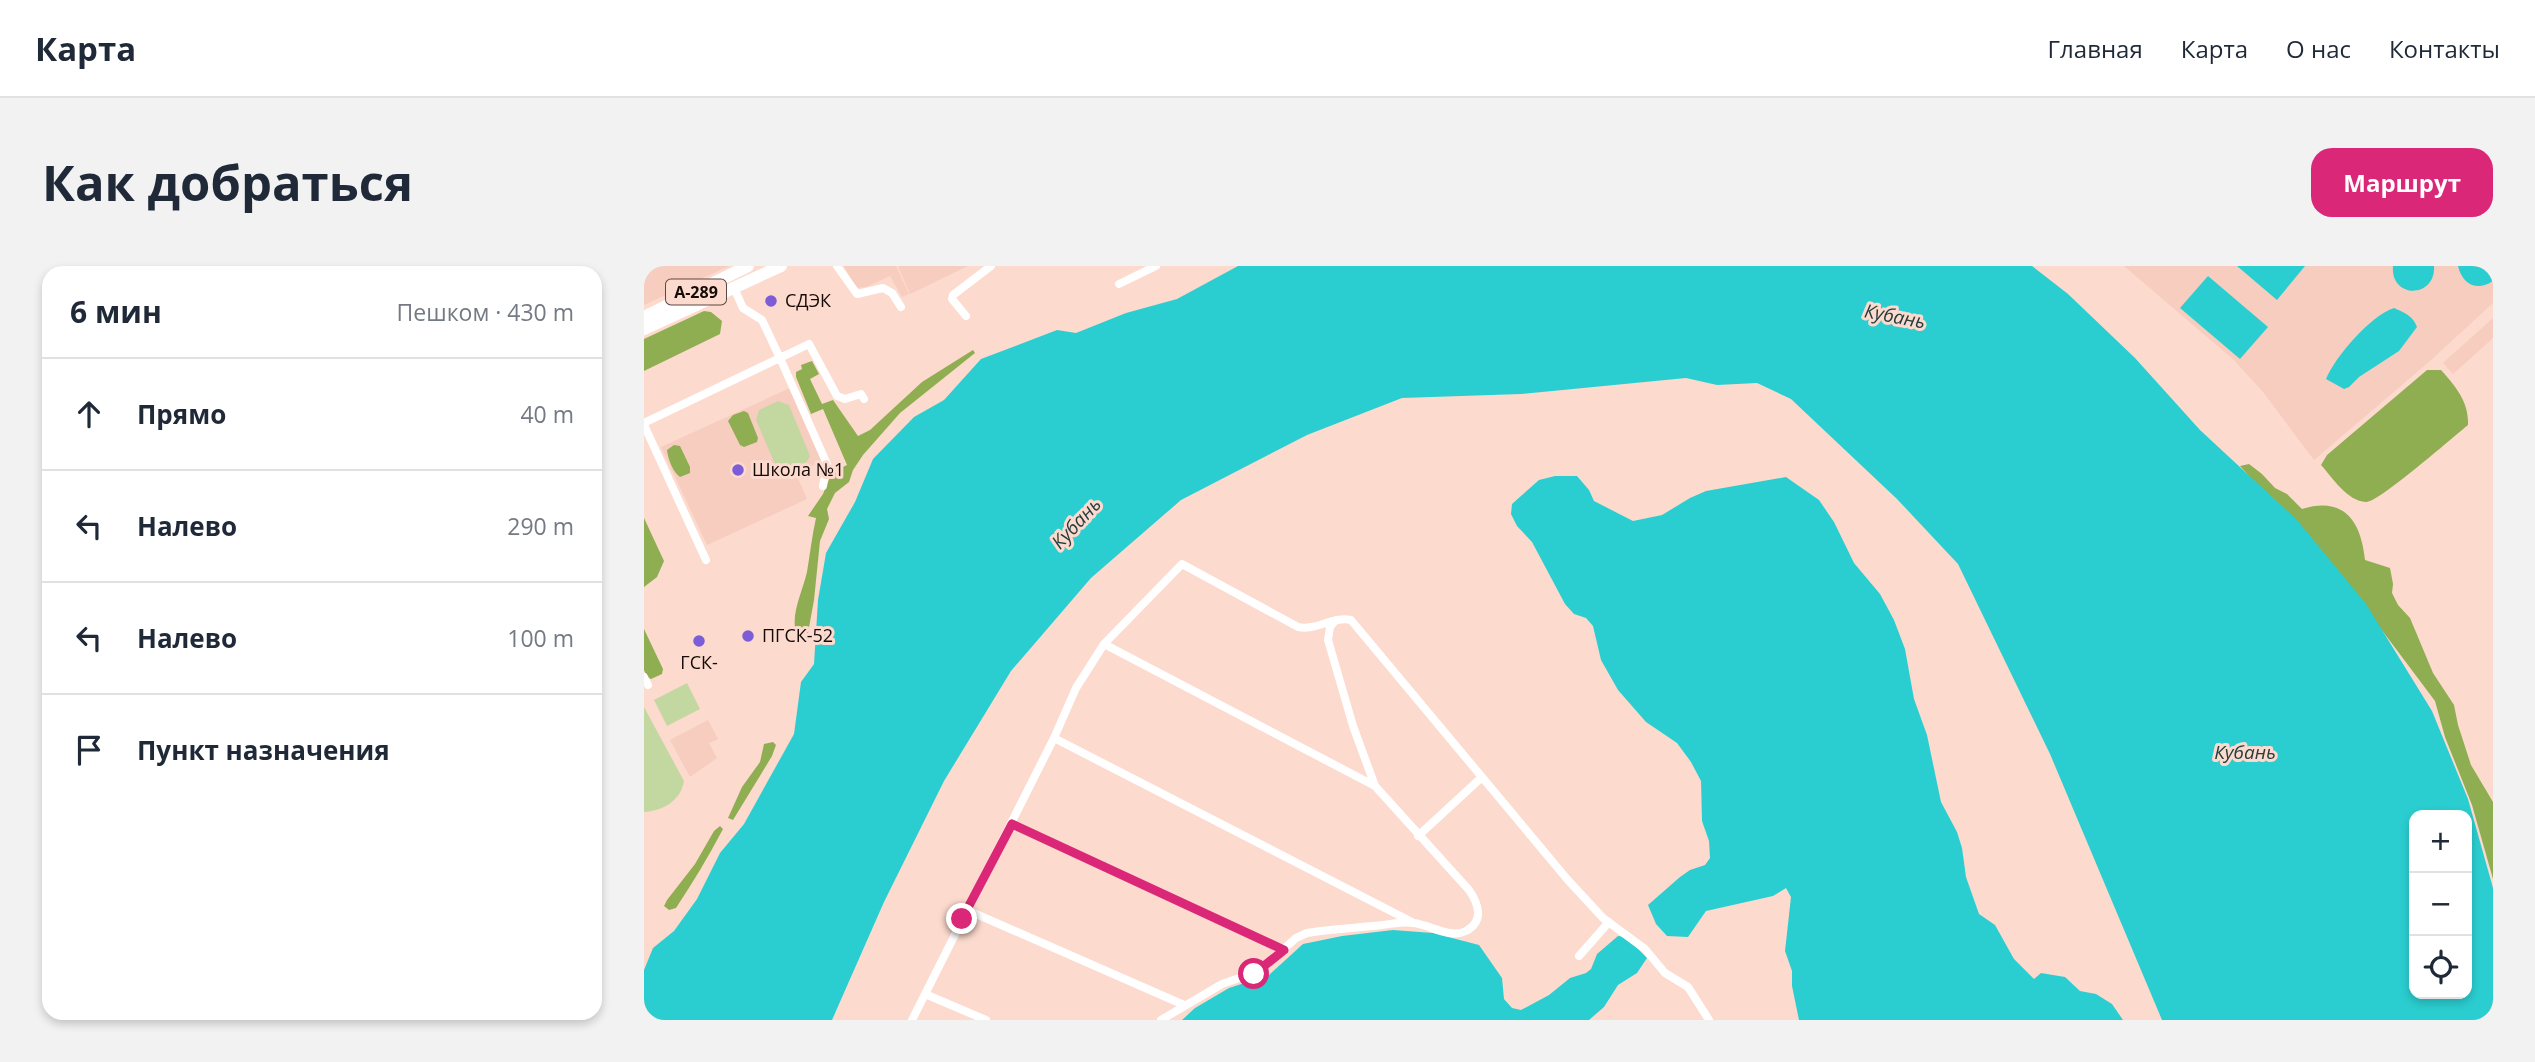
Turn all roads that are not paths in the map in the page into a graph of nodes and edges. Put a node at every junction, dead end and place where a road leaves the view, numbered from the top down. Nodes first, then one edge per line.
1 (747, 266) edge
2 (781, 266) edge
3 (837, 266) edge
4 (991, 266) edge
5 (1156, 266) edge
6 (752, 280) junction
7 (1119, 284) dead end
8 (734, 288) junction
9 (901, 307) dead end
10 (966, 316) dead end
11 (644, 317) edge
12 (644, 329) edge
13 (780, 358) junction
14 (864, 399) dead end
15 (644, 424) edge
16 (823, 486) dead end
17 (706, 561) dead end
18 (1336, 620) junction
19 (1104, 645) junction
20 (1054, 738) junction
21 (1482, 777) junction
22 (1375, 786) junction
23 (1012, 824) junction
24 (1418, 836) junction
25 (967, 910) junction
26 (1412, 922) junction
27 (1609, 922) junction
28 (1284, 950) junction
29 (1579, 956) dead end
30 (925, 994) junction
31 (1184, 1005) junction
32 (912, 1020) edge
33 (986, 1020) edge
34 (1161, 1020) edge
35 (1709, 1020) edge

1 - 6 street
1 - 11 highway, А-289
2 - 6 highway, А-289
3 - 9 street
4 - 10 street
5 - 7 street
6 - 8 highway, А-289
8 - 12 highway, А-289
8 - 13 street
13 - 14 street
13 - 15 street
13 - 16 street
15 - 17 street
18 - 19 street
18 - 21 street
18 - 22 street
19 - 20 street
19 - 22 street
20 - 23 street
20 - 26 street
21 - 24 street
21 - 27 street
22 - 24 street
23 - 25 street
23 - 28 street
24 - 26 street
25 - 30 street
25 - 31 street
26 - 28 street
27 - 29 street
27 - 35 street
28 - 31 street
30 - 32 street
30 - 33 street
31 - 34 street

